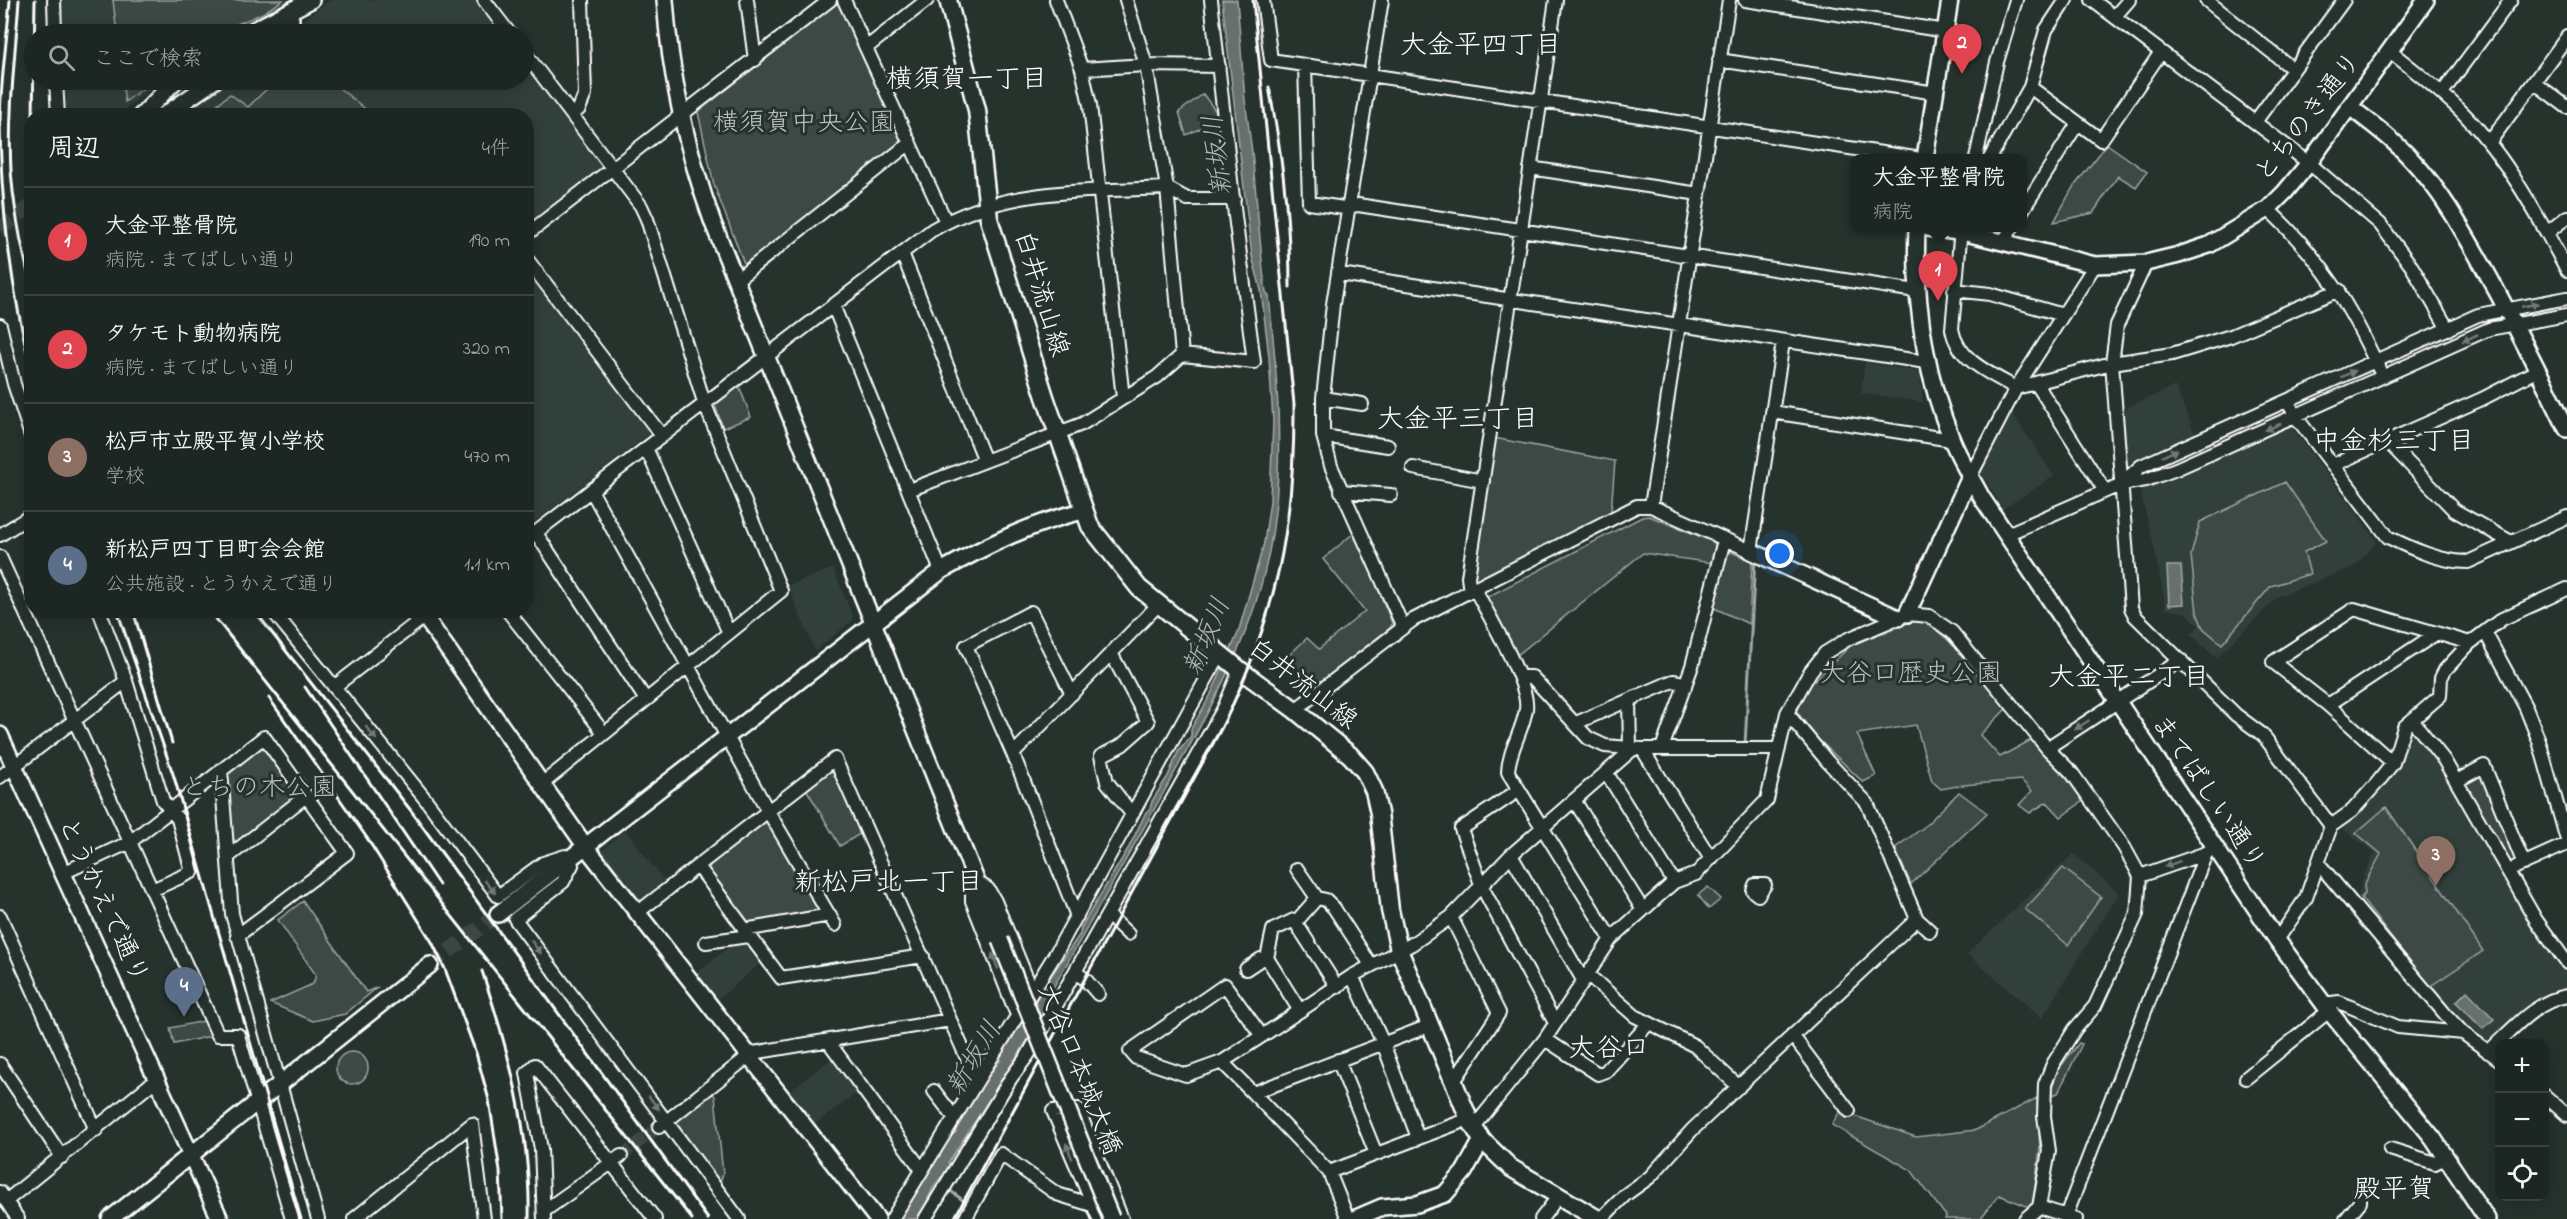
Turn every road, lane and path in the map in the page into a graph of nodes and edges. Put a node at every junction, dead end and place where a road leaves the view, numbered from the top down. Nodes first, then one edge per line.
1 (54, 0) edge
2 (313, 0) edge
3 (484, 0) edge
4 (582, 0) edge
5 (665, 0) edge
6 (747, 0) edge
7 (830, 0) edge
8 (844, 0) edge
9 (927, 0) edge
10 (948, 0) edge
11 (1056, 0) edge
12 (1126, 0) edge
13 (1211, 0) edge
14 (1263, 0) edge
15 (1382, 0) edge
16 (1556, 0) edge
17 (1729, 0) edge
18 (1745, 0) edge
19 (1950, 0) edge
20 (2016, 0) edge
21 (2066, 0) edge
22 (2092, 0) edge
23 (2129, 0) edge
24 (2205, 0) edge
25 (2344, 0) edge
26 (2511, 0) edge
27 (2422, 2) edge
28 (2222, 4) edge
29 (2115, 16) junction
30 (55, 24) edge
31 (266, 24) edge
32 (284, 24) edge
33 (502, 24) edge
34 (1946, 31) junction
35 (2567, 38) edge
36 (866, 48) junction
37 (2162, 52) junction
38 (2391, 52) junction
39 (754, 60) junction
40 (1719, 60) junction
41 (534, 65) edge
42 (1146, 65) junction
43 (1305, 65) junction
44 (1219, 66) junction
45 (1082, 69) junction
46 (2293, 69) junction
47 (1371, 75) junction
48 (2534, 82) junction
49 (2030, 87) junction
50 (57, 90) edge
51 (166, 90) edge
52 (201, 90) edge
53 (1936, 93) junction
54 (2442, 93) junction
55 (1540, 101) junction
56 (2350, 107) junction
57 (2567, 107) edge
58 (58, 108) edge
59 (148, 108) edge
60 (175, 108) edge
61 (572, 115) junction
62 (682, 115) junction
63 (2255, 122) junction
64 (2078, 123) junction
65 (1708, 127) junction
66 (910, 143) junction
67 (2489, 144) junction
68 (1883, 154) edge
69 (1926, 154) edge
70 (1977, 154) edge
71 (1993, 154) edge
72 (2309, 163) junction
73 (613, 168) junction
74 (1530, 168) junction
75 (1167, 188) junction
76 (1099, 192) junction
77 (1699, 194) junction
78 (1234, 199) junction
79 (2027, 203) edge
80 (987, 204) junction
81 (1350, 207) junction
82 (2268, 209) junction
83 (2567, 218) edge
84 (946, 222) junction
85 (534, 229) edge
86 (1520, 231) junction
87 (1917, 232) edge
88 (1961, 232) edge
89 (1968, 232) edge
90 (2009, 232) edge
91 (2547, 233) junction
92 (2003, 242) junction
93 (902, 253) junction
94 (1689, 256) junction
95 (2145, 263) junction
96 (2095, 265) junction
97 (534, 268) edge
98 (2567, 270) edge
99 (1340, 274) junction
100 (735, 281) junction
101 (1954, 290) junction
102 (2339, 290) junction
103 (1916, 291) junction
104 (2567, 298) edge
105 (1509, 300) junction
106 (833, 305) junction
107 (2508, 310) junction
108 (2063, 315) junction
109 (2567, 315) edge
110 (2516, 324) junction
111 (0, 325) edge
112 (1679, 327) junction
113 (2448, 329) junction
114 (1, 340) edge
115 (1782, 342) junction
116 (1182, 355) junction
117 (766, 357) junction
118 (2376, 361) junction
119 (1926, 362) junction
120 (2112, 363) junction
121 (2538, 370) junction
122 (2383, 377) junction
123 (2036, 383) junction
124 (2016, 388) junction
125 (1124, 398) junction
126 (1323, 398) junction
127 (704, 402) junction
128 (2288, 402) junction
129 (1362, 404) dead end
130 (1772, 412) junction
131 (24, 415) edge
132 (2296, 417) junction
133 (2567, 429) edge
134 (1058, 433) junction
135 (662, 436) junction
136 (1323, 436) junction
137 (1952, 440) junction
138 (2387, 441) junction
139 (1388, 446) dead end
140 (646, 448) junction
141 (985, 461) junction
142 (2333, 465) junction
143 (1413, 468) dead end
144 (1970, 477) junction
145 (1483, 481) junction
146 (2122, 484) junction
147 (591, 490) junction
148 (909, 490) junction
149 (1341, 491) junction
150 (2105, 491) junction
151 (1391, 495) dead end
152 (1651, 506) junction
153 (1083, 511) junction
154 (2567, 516) edge
155 (24, 520) edge
156 (534, 534) edge
157 (2007, 534) junction
158 (0, 535) edge
159 (534, 540) edge
160 (1724, 540) junction
161 (2511, 542) junction
162 (1751, 551) junction
163 (0, 557) edge
164 (941, 571) junction
165 (2567, 589) edge
166 (1473, 591) junction
167 (1158, 605) junction
168 (24, 609) edge
169 (1902, 616) junction
170 (28, 618) edge
171 (102, 618) edge
172 (278, 618) edge
173 (420, 618) edge
174 (429, 618) edge
175 (513, 618) edge
176 (873, 623) junction
177 (1403, 627) junction
178 (2485, 632) junction
179 (729, 633) junction
180 (2437, 633) junction
181 (2470, 643) junction
182 (1111, 653) junction
183 (1221, 655) junction
184 (2181, 660) junction
185 (689, 667) junction
186 (1238, 669) junction
187 (1521, 677) junction
188 (126, 681) junction
189 (334, 687) junction
190 (1685, 687) junction
191 (1072, 694) junction
192 (646, 700) junction
193 (1629, 700) junction
194 (2117, 702) junction
195 (2328, 705) junction
196 (1295, 710) junction
197 (1787, 713) junction
198 (75, 720) junction
199 (2412, 720) junction
200 (1576, 723) junction
201 (604, 734) junction
202 (0, 735) edge
203 (728, 737) junction
204 (1635, 748) junction
205 (1662, 748) junction
206 (2047, 748) junction
207 (1779, 749) junction
208 (1013, 754) junction
209 (2393, 764) junction
210 (14, 766) junction
211 (221, 770) junction
212 (1606, 772) junction
213 (0, 777) edge
214 (2457, 781) junction
215 (542, 784) junction
216 (1519, 790) junction
217 (306, 796) junction
218 (1574, 800) junction
219 (170, 811) junction
220 (768, 811) junction
221 (1132, 814) junction
222 (2331, 826) junction
223 (1542, 828) junction
224 (130, 842) junction
225 (2567, 842) edge
226 (586, 848) junction
227 (2210, 850) junction
228 (1511, 855) junction
229 (228, 857) junction
230 (1711, 859) junction
231 (569, 860) junction
232 (2319, 864) junction
233 (2524, 864) junction
234 (698, 866) junction
235 (1297, 869) dead end
236 (2508, 870) junction
237 (63, 873) junction
238 (2140, 876) junction
239 (977, 882) junction
240 (1674, 882) junction
241 (1482, 887) junction
242 (152, 890) junction
243 (1317, 898) junction
244 (1643, 910) junction
245 (637, 913) junction
246 (498, 914) tunnel mouth
247 (1108, 915) junction
248 (0, 916) edge
249 (1077, 916) junction
250 (1451, 917) junction
251 (1917, 919) junction
252 (1295, 923) junction
253 (1930, 931) dead end
254 (746, 933) junction
255 (1128, 934) dead end
256 (237, 936) junction
257 (1611, 939) junction
258 (2277, 940) junction
259 (706, 942) dead end
260 (1398, 950) junction
261 (923, 956) junction
262 (1267, 957) junction
263 (2567, 963) edge
264 (430, 965) tunnel mouth
265 (1371, 965) junction
266 (1246, 969) dead end
267 (1075, 972) junction
268 (1352, 976) junction
269 (1585, 977) junction
270 (1337, 987) junction
271 (1032, 991) junction
272 (1098, 994) dead end
273 (2567, 996) edge
274 (2327, 1007) junction
275 (1300, 1011) junction
276 (1017, 1015) junction
277 (950, 1020) junction
278 (1555, 1023) junction
279 (1649, 1023) junction
280 (1429, 1026) junction
281 (2463, 1033) junction
282 (1792, 1035) junction
283 (1262, 1036) junction
284 (1545, 1039) junction
285 (828, 1041) junction
286 (1383, 1044) junction
287 (2488, 1052) junction
288 (748, 1055) junction
289 (2495, 1057) edge
290 (1338, 1060) junction
291 (1222, 1062) junction
292 (0, 1064) edge
293 (2246, 1078) dead end
294 (157, 1079) junction
295 (977, 1081) junction
296 (1454, 1083) junction
297 (280, 1084) junction
298 (1739, 1087) junction
299 (934, 1091) dead end
300 (1253, 1093) junction
301 (2549, 1099) edge
302 (257, 1101) junction
303 (1848, 1111) dead end
304 (2567, 1115) edge
305 (954, 1117) junction
306 (663, 1124) junction
307 (1475, 1129) junction
308 (96, 1130) junction
309 (1418, 1137) junction
310 (2390, 1149) dead end
311 (191, 1154) junction
312 (1376, 1154) junction
313 (62, 1156) junction
314 (2447, 1157) junction
315 (616, 1160) junction
316 (922, 1170) junction
317 (1329, 1172) junction
318 (2360, 1194) dead end
319 (3, 1196) edge
320 (1558, 1197) junction
321 (1092, 1205) junction
322 (2039, 1207) junction
323 (484, 1214) edge
324 (544, 1215) edge
325 (970, 1217) edge
326 (2071, 1218) edge
327 (18, 1219) edge
328 (110, 1219) edge
329 (220, 1219) edge
330 (292, 1219) edge
331 (318, 1219) edge
332 (354, 1219) edge
333 (472, 1219) edge
334 (655, 1219) edge
335 (739, 1219) edge
336 (877, 1219) edge
337 (892, 1219) edge
338 (925, 1219) edge
339 (1111, 1219) edge
340 (1348, 1219) edge
341 (1354, 1219) edge
342 (1540, 1219) edge
343 (1599, 1219) edge
344 (2025, 1219) edge
345 (2346, 1219) edge
346 (2487, 1219) edge

1 - 30 street
2 - 31 street
2 - 32 street
3 - 33 street
4 - 61 street
5 - 62 street, 大谷口本城大橋
6 - 39 street
7 - 39 street
8 - 36 street
9 - 36 street
10 - 80 main road, 白井流山線
11 - 45 street
12 - 42 street
13 - 44 street
14 - 43 street
15 - 47 street
16 - 55 street
17 - 40 street
18 - 34 street
19 - 34 street
20 - 70 street
21 - 49 street
22 - 29 street
23 - 29 street
24 - 28 street
25 - 46 street
26 - 54 street
27 - 38 street, とちのき通り
28 - 46 street
29 - 37 street
34 - 53 street
35 - 48 street
36 - 66 street
37 - 63 street
37 - 64 street
38 - 54 street
38 - 56 street, とちのき通り
39 - 62 street
40 - 53 street
40 - 65 street
41 - 61 street
42 - 44 street
42 - 45 street
42 - 75 street
43 - 47 street
43 - 81 street
44 - 78 street
45 - 76 street
46 - 63 street
47 - 55 street
47 - 81 street
48 - 57 street
48 - 67 street
49 - 64 street
49 - 71 street
50 - 58 street
51 - 59 street
52 - 60 street
53 - 69 street
54 - 67 street
55 - 65 street
55 - 74 street
56 - 72 street, とちのき通り
56 - 107 street
61 - 73 street
62 - 73 street
62 - 100 street, 大谷口本城大橋
63 - 72 street
64 - 79 street
65 - 68 street
65 - 77 street
66 - 84 street
66 - 100 street
67 - 91 street
72 - 82 street, とちのき通り
72 - 113 street
73 - 85 street
73 - 127 street
74 - 77 street
74 - 86 street
75 - 76 street
75 - 78 street
75 - 116 street
76 - 80 street
76 - 125 street
77 - 94 street
78 - 116 street
80 - 84 street
80 - 134 main road, 白井流山線
81 - 86 street
81 - 99 street
82 - 95 street, とちのき通り
82 - 102 street
83 - 91 street
84 - 93 street
86 - 94 street
86 - 105 street
87 - 103 street, まてばしい通り
88 - 101 street
89 - 92 street, とちのき通り
90 - 92 street
91 - 98 street
92 - 96 street, とちのき通り
93 - 106 street
93 - 141 street
94 - 103 street
94 - 112 street
95 - 96 street, とちのき通り
95 - 120 street
96 - 108 street
97 - 135 street
99 - 105 street
99 - 126 street
100 - 117 street, 大谷口本城大橋
101 - 108 street
101 - 124 street
102 - 118 street
102 - 120 street
103 - 119 street, まてばしい通り
107 -> 104 street
105 - 112 street
105 - 145 street
106 - 117 street
106 - 148 street
107 - 110 street
107 - 113 street
108 - 124 street
109 - 110 street
110 - 121 street
110 -> 122 street
111 - 114 street
112 - 115 street
112 - 152 street
113 - 118 street
114 - 131 street
115 - 119 street
115 - 130 street
116 - 125 street
117 - 127 street
117 - 176 street, 大谷口本城大橋
118 - 122 street
128 -> 118 street
119 - 137 street, まてばしい通り
120 - 123 street
120 - 146 street
121 - 133 street
121 - 138 street
122 - 132 street
123 - 124 street
123 - 150 street
124 - 144 street
125 - 134 street
126 - 129 street
126 - 136 street
127 - 135 street
127 - 179 street
128 - 132 street
146 -> 128 street
130 - 137 street
130 - 162 street
132 - 142 street
132 -> 146 street
134 - 141 street
134 - 153 main road, 白井流山線
135 - 140 street
136 - 139 street
136 - 149 street
137 - 144 street, まてばしい通り
138 - 142 street
138 - 161 street
140 - 147 street
140 - 179 street
141 - 148 street
142 - 161 street
143 - 145 street
144 - 157 street, まてばしい通り
144 - 169 street
145 - 166 street
146 - 150 street
146 - 184 street
147 - 156 street
147 - 185 street
148 - 164 street
149 - 151 street
149 - 177 street
150 - 157 street
152 - 160 street
152 - 166 street
153 - 164 street
153 - 167 main road, 白井流山線
154 - 161 street
155 - 158 street
157 - 194 street, まてばしい通り
159 - 192 street
160 - 162 street
160 - 190 street
162 - 169 street
163 - 168 street
164 - 176 street
165 - 178 street
166 - 177 street
166 - 187 street
167 - 182 street
167 - 183 main road, 白井流山線
169 - 197 street
169 - 206 street
170 - 198 street
171 - 188 street
172 - 189 street
173 - 189 street
174 - 215 street
175 - 201 street
176 - 203 street
176 - 239 street, 大谷口本城大橋
177 - 196 street
178 - 181 street
178 - 225 street
179 - 185 street
180 - 181 street
180 - 195 street
180 - 195 street
181 - 199 street
182 - 191 street
182 - 221 street
183 - 186 main road, 白井流山線
183 - 221 street
184 - 194 street
184 - 222 street
185 - 192 street
185 - 203 street
186 - 196 main road, 白井流山線
186 - 247 street
187 - 200 street
187 - 216 street
188 - 198 street
188 - 219 street
189 -> 231 street
190 - 193 street
190 - 205 street
191 - 208 street
191 - 208 street
192 - 201 street
193 - 200 street
193 - 204 street
194 -> 206 street
194 - 227 street, まてばしい通り
195 - 209 street
196 - 260 main road, 白井流山線
197 - 207 street
197 - 251 street
198 - 210 street
198 - 224 street
199 - 209 street
199 - 214 street
200 - 204 street
201 - 215 street
202 - 210 street, とうかえで通り
203 - 220 street
203 - 226 street
204 - 205 street
204 - 212 street
204 - 230 street
205 - 207 street
206 - 238 street
207 - 230 street
208 - 249 street
209 - 222 street
210 - 213 street
210 - 237 street, とうかえで通り
211 - 217 street
211 - 219 street
211 - 229 street
212 - 218 street
212 - 240 street
214 - 233 street
214 - 236 street
215 - 226 street
216 - 223 street
216 - 241 street
217 - 229 street
217 - 256 street
218 - 223 street
218 - 244 street
219 - 224 street
219 - 242 street
220 - 234 street
220 - 254 street
220 - 261 street
221 - 249 street
222 - 232 street
223 - 228 street
223 - 257 street
224 - 237 street
224 - 242 street
225 - 233 street
226 - 231 street
226 - 245 street
227 -> 238 street
227 - 258 street, まてばしい通り
227 - 326 street
228 - 241 street
228 - 269 street
229 - 256 street
230 - 240 street
231 - 246 street
231 -> 306 street
232 - 258 street
232 - 281 street
233 - 236 street
234 - 245 street
234 - 254 street
235 - 243 street
236 - 263 street
237 - 294 street, とうかえで通り
238 - 322 street
239 - 271 street
276 -> 239 street
239 - 339 street, 大谷口本城大橋, bridge
240 - 244 street
241 - 250 street
241 - 278 street
242 - 302 street
243 - 252 street
243 - 265 street
244 - 257 street
245 - 288 street
247 - 255 street
247 - 267 street
248 - 308 street
249 - 271 street
250 - 260 street
250 - 296 street
251 - 253 street
251 - 282 street
252 - 262 street
252 - 270 street
254 - 259 street
254 - 261 street
256 - 297 street
257 - 269 street
258 - 274 street, まてばしい通り
260 - 265 street
260 - 280 main road, 白井流山線
261 - 277 street
262 - 266 street
262 - 275 street
264 - 297 street
265 - 268 street
267 - 272 street
267 - 338 street
268 - 270 street
268 - 286 street
269 - 278 street
269 - 279 street
270 - 275 street
271 - 276 street
273 - 287 street
274 - 281 street
274 - 293 street
274 - 314 street, まてばしい通り
275 - 283 street
276 - 295 street
277 - 285 street
277 - 295 street
278 - 284 street
279 - 284 street
279 - 298 street
280 - 286 street
280 - 296 main road, 白井流山線
281 - 287 street
282 - 298 street
282 - 303 street
283 - 291 street
283 - 291 street
284 - 307 street
285 - 288 street
285 - 316 street
286 - 290 street
286 - 309 street
287 - 289 street
288 - 306 street
288 - 336 street
290 - 300 street
290 - 312 street
291 - 300 street
292 - 313 street
294 - 308 street
294 - 311 street, とうかえで通り
295 - 305 street
296 - 307 main road, 白井流山線
297 - 302 street
297 - 331 street
298 - 343 street
299 - 305 street
300 - 317 street
301 - 304 street
302 - 311 street
302 - 330 street
305 - 316 street
306 - 335 street
307 - 309 street
307 - 320 main road, 白井流山線
307 - 341 street
308 - 313 street
309 - 312 street
310 - 314 street
311 - 328 street
311 - 329 street, とうかえで通り
312 - 317 street
313 - 319 street
314 - 346 street, まてばしい通り
315 - 324 street
315 - 324 street
315 - 334 street
316 - 337 street
317 - 340 street
318 - 345 street
319 - 327 street
320 - 342 street
320 - 343 main road, 白井流山線
321 - 325 street
321 - 339 street
321 -> 339 street
322 - 326 street
322 - 344 street
323 - 332 street
323 - 333 street

